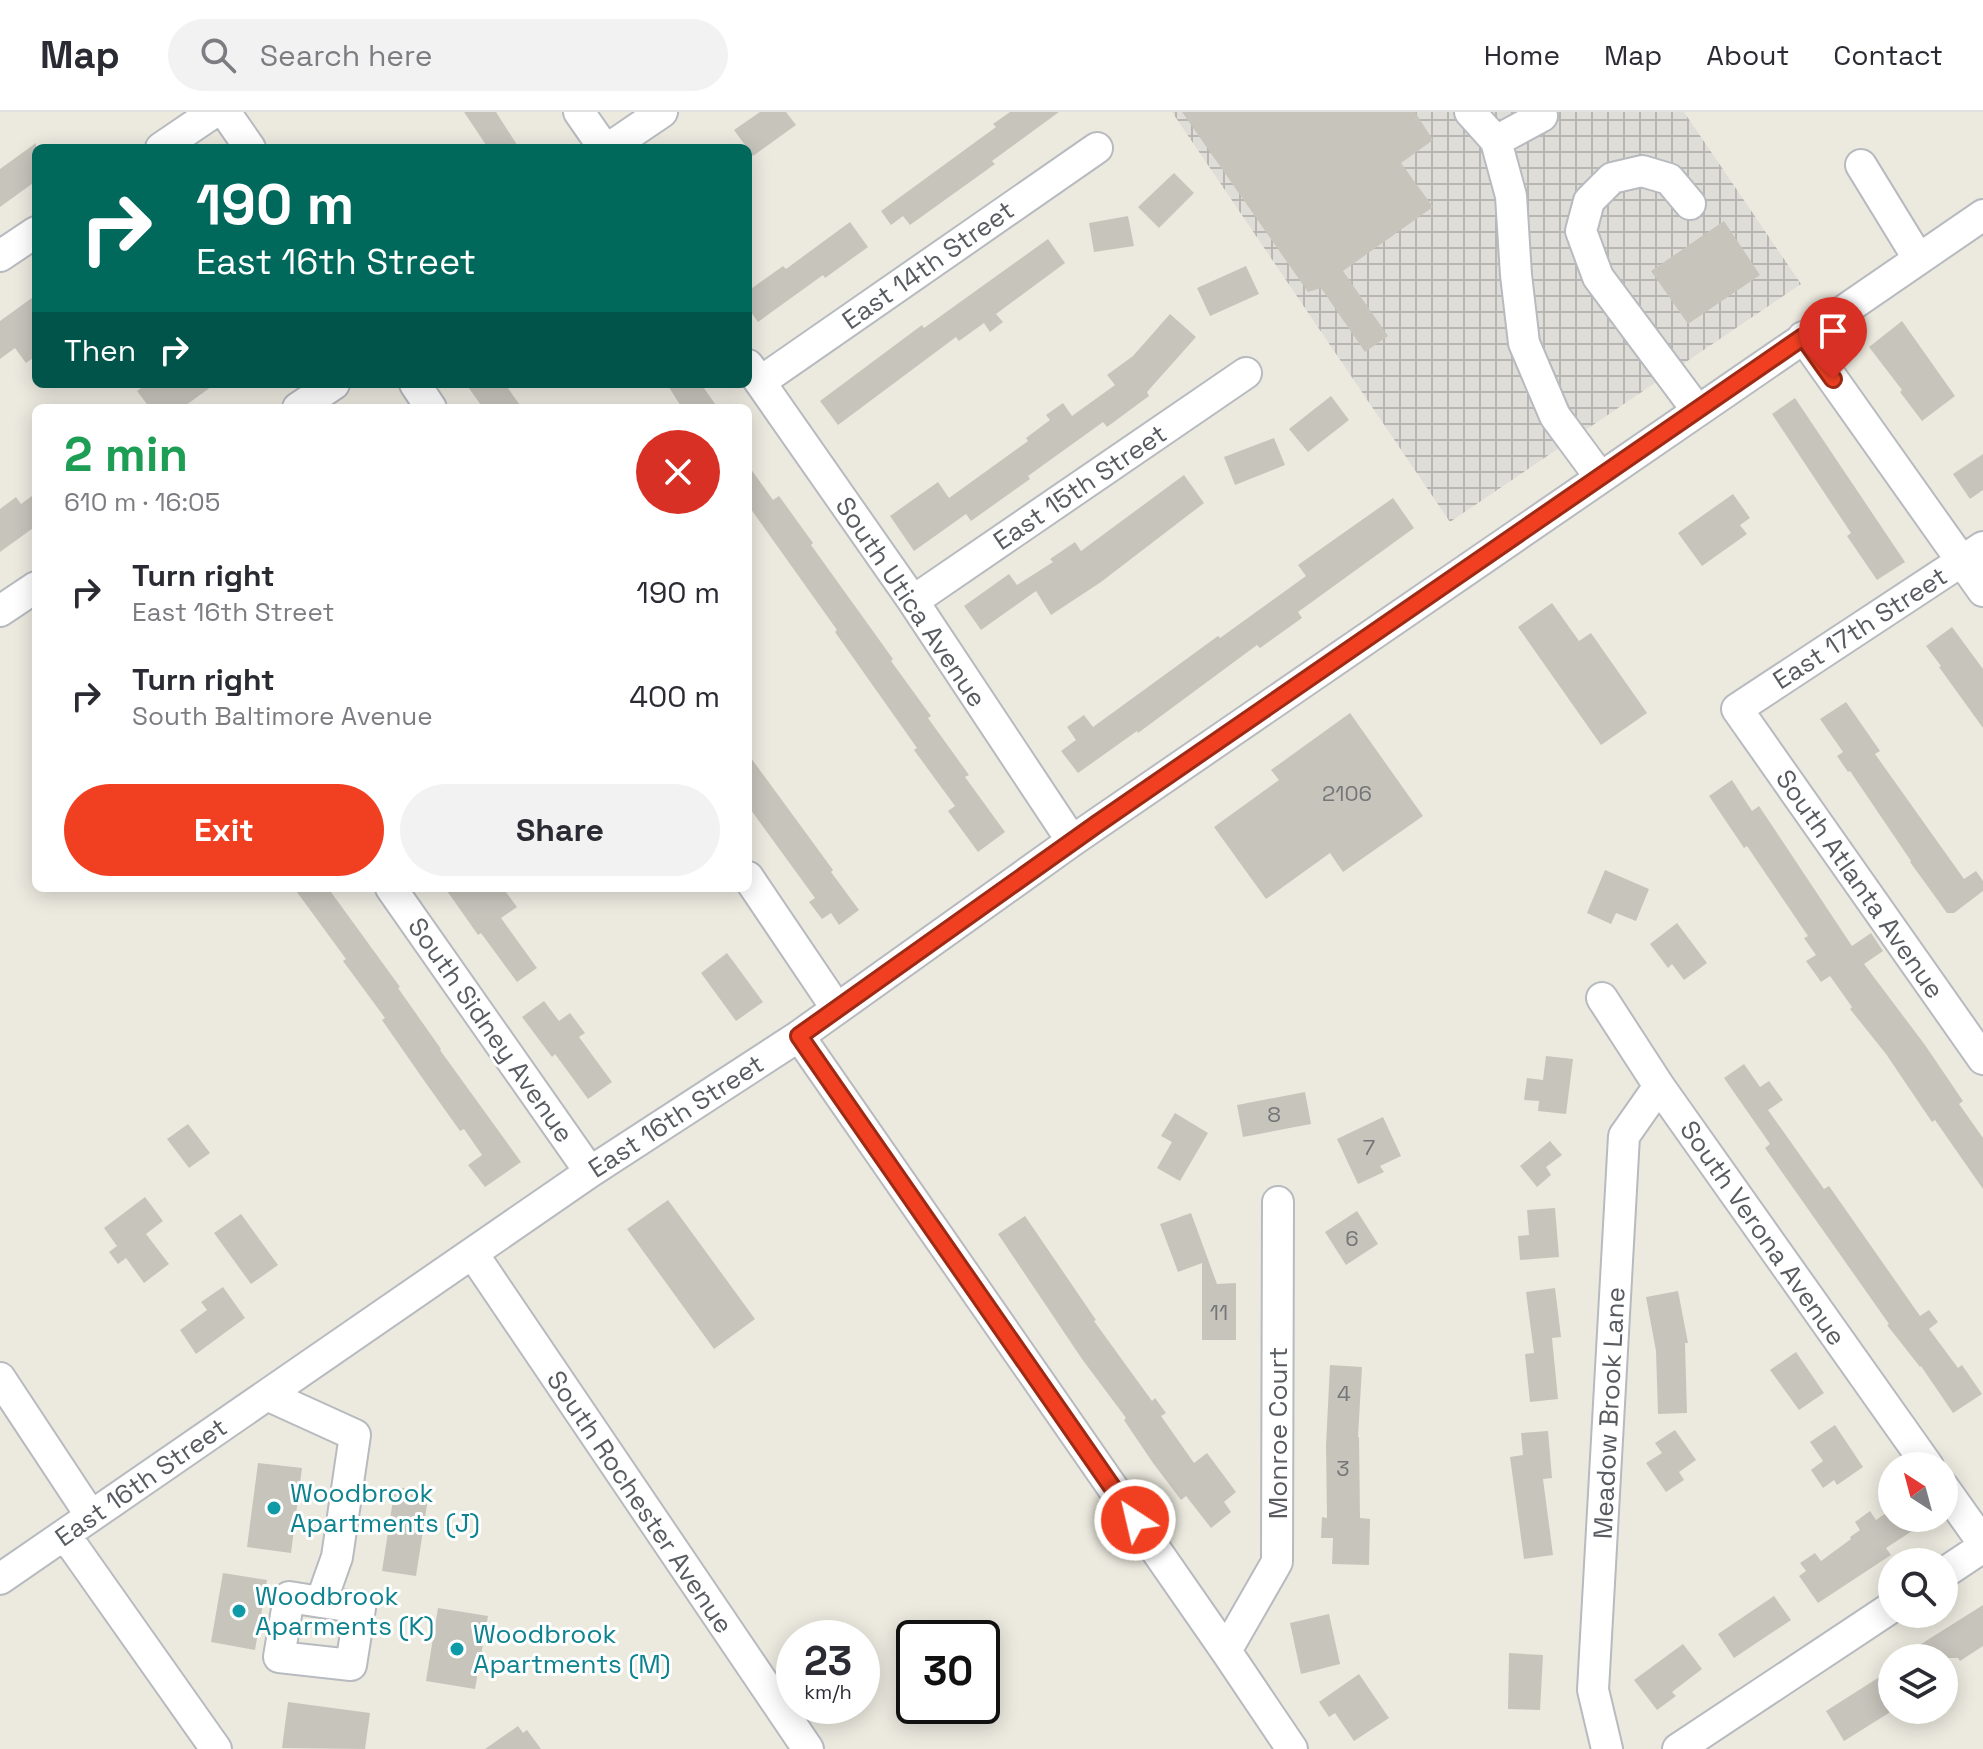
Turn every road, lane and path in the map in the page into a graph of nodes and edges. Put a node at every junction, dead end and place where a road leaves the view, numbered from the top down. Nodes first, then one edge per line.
1 (214, 112) edge
2 (225, 112) edge
3 (579, 112) edge
4 (662, 112) edge
5 (1470, 112) edge
6 (1543, 113) edge
7 (1496, 141) junction
8 (167, 144) edge
9 (247, 144) edge
10 (603, 144) edge
11 (612, 144) edge
12 (1097, 148) dead end
13 (1861, 165) dead end
14 (1690, 204) dead end
15 (1983, 215) edge
16 (32, 235) edge
17 (0, 256) edge
18 (1918, 258) junction
19 (1803, 337) junction
20 (1246, 373) dead end
21 (754, 374) edge
22 (328, 388) edge
23 (304, 404) edge
24 (1697, 410) junction
25 (1600, 477) junction
26 (1973, 554) edge
27 (32, 590) edge
28 (1983, 591) edge
29 (913, 601) junction
30 (0, 611) edge
31 (1737, 709) joint
32 (1072, 841) junction
33 (752, 883) edge
34 (394, 892) edge
35 (1602, 998) dead end
36 (837, 1009) junction
37 (799, 1036) junction
38 (1983, 1059) edge
39 (1659, 1086) junction
40 (590, 1172) junction
41 (1278, 1202) dead end
42 (473, 1254) junction
43 (0, 1378) edge
44 (267, 1395) junction
45 (1918, 1452) edge
46 (1958, 1508) edge
47 (91, 1516) junction
48 (65, 1535) junction
49 (1983, 1545) edge
50 (1958, 1563) edge
51 (0, 1579) edge
52 (321, 1602) dead end
53 (1878, 1616) edge
54 (1226, 1651) junction
55 (216, 1749) edge
56 (808, 1749) edge
57 (1292, 1749) edge
58 (1607, 1749) edge
59 (1678, 1749) edge

1 - 8 street
2 - 9 street
3 - 10 street
4 - 11 street
5 - 7 street
6 - 7 street
7 - 25 street
12 - 21 street, East 14th Street
13 - 18 street
14 - 24 street
15 - 18 street, East 16th Street
16 - 17 street
18 - 19 street, East 16th Street
19 - 24 street, East 16th Street
19 - 26 street
20 - 29 street, East 15th Street
21 - 29 street, South Utica Avenue
22 - 23 street
24 - 25 street, East 16th Street
25 - 32 street, East 16th Street
26 - 28 street
26 - 31 street, East 17th Street
27 - 30 street
29 - 32 street, South Utica Avenue
31 - 38 street, South Atlanta Avenue
32 - 36 street, East 16th Street
33 - 36 street
34 - 40 street, South Sidney Avenue
35 - 39 street, South Verona Avenue
36 - 37 street, East 16th Street
37 - 40 street, East 16th Street
37 - 54 street
39 - 45 street, South Verona Avenue
39 - 58 street, Meadow Brook Lane
40 - 42 street, East 16th Street
41 - 54 street, Monroe Court
42 - 44 street, East 16th Street
42 - 56 street, South Rochester Avenue
43 - 47 street
44 - 47 street, East 16th Street
44 - 52 street
46 - 49 street
47 - 48 street, East 16th Street
48 - 51 street, East 16th Street
48 - 55 street
49 - 50 street
53 - 59 street
54 - 57 street

